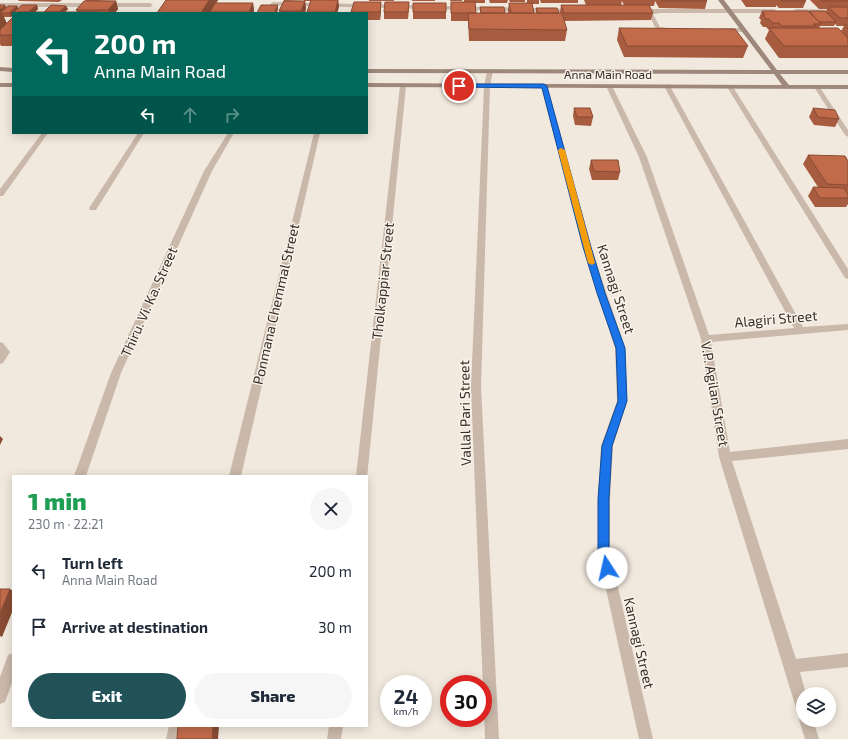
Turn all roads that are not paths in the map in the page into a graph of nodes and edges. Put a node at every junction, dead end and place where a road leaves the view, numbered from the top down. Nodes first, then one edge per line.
1 (9, 0) edge
2 (154, 0) edge
3 (721, 0) edge
4 (280, 2) edge
5 (2, 4) edge
6 (273, 4) edge
7 (150, 6) junction
8 (578, 11) edge
9 (634, 11) edge
10 (777, 11) edge
11 (793, 11) edge
12 (145, 12) edge
13 (848, 12) edge
14 (731, 13) junction
15 (679, 30) edge
16 (715, 30) edge
17 (744, 30) junction
18 (0, 70) edge
19 (12, 70) edge
20 (368, 71) edge
21 (490, 71) junction
22 (776, 72) junction
23 (848, 72) edge
24 (0, 85) edge
25 (12, 85) edge
26 (368, 86) edge
27 (403, 86) junction
28 (487, 86) junction
29 (544, 86) junction
30 (609, 86) junction
31 (667, 86) junction
32 (730, 87) junction
33 (788, 87) junction
34 (817, 87) junction
35 (848, 87) edge
36 (44, 134) edge
37 (140, 134) edge
38 (230, 134) edge
39 (317, 134) edge
40 (848, 134) edge
41 (0, 194) edge
42 (93, 208) dead end
43 (848, 276) edge
44 (848, 327) edge
45 (801, 332) junction
46 (706, 339) junction
47 (0, 346) edge
48 (0, 360) edge
49 (848, 444) edge
50 (726, 457) junction
51 (80, 475) edge
52 (235, 475) edge
53 (362, 475) edge
54 (848, 660) edge
55 (12, 663) edge
56 (791, 666) junction
57 (797, 687) edge
58 (0, 697) edge
59 (176, 727) edge
60 (336, 727) edge
61 (808, 727) edge
62 (173, 739) edge
63 (334, 739) edge
64 (492, 739) edge
65 (646, 739) edge
66 (812, 739) edge

1 - 5 street
2 - 7 street
3 - 14 main road
4 - 6 street
4 - 8 street
5 - 7 street
7 - 12 street
9 - 14 street
10 - 14 street
11 - 13 street
14 - 15 street
14 - 17 main road
16 - 17 street
17 - 22 main road
18 - 19 main road
20 - 21 main road, Anna Main Road
21 - 22 main road, Anna Main Road
21 - 28 street, Vallal Pari Street
22 - 23 main road, Anna Main Road
22 - 33 main road
24 - 25 main road
26 - 27 main road, Anna Main Road
27 - 28 main road, Anna Main Road
27 - 53 street, Tholkappiar Street
28 - 29 main road, Anna Main Road
28 - 64 street, Vallal Pari Street
29 - 30 main road, Anna Main Road
29 - 65 street, Kannagi Street
30 - 31 main road, Anna Main Road
30 - 46 street, V.P. Agilan Street
31 - 32 main road, Anna Main Road
31 - 45 street
32 - 33 main road, Anna Main Road
32 - 43 street
33 - 34 main road, Anna Main Road
34 - 35 main road, Anna Main Road
34 - 40 street
36 - 41 street
37 - 42 street
38 - 51 street, Thiru. Vi. Ka. Street
39 - 52 street, Ponmana Chemmal Street
44 - 45 street, Alagiri Street
45 - 46 street, Alagiri Street
46 - 50 street, V.P. Agilan Street
47 - 48 street
49 - 50 street
50 - 56 street, V.P. Agilan Street
54 - 56 street
55 - 58 street
56 - 57 street, V.P. Agilan Street
59 - 62 street
60 - 63 street
61 - 66 street

